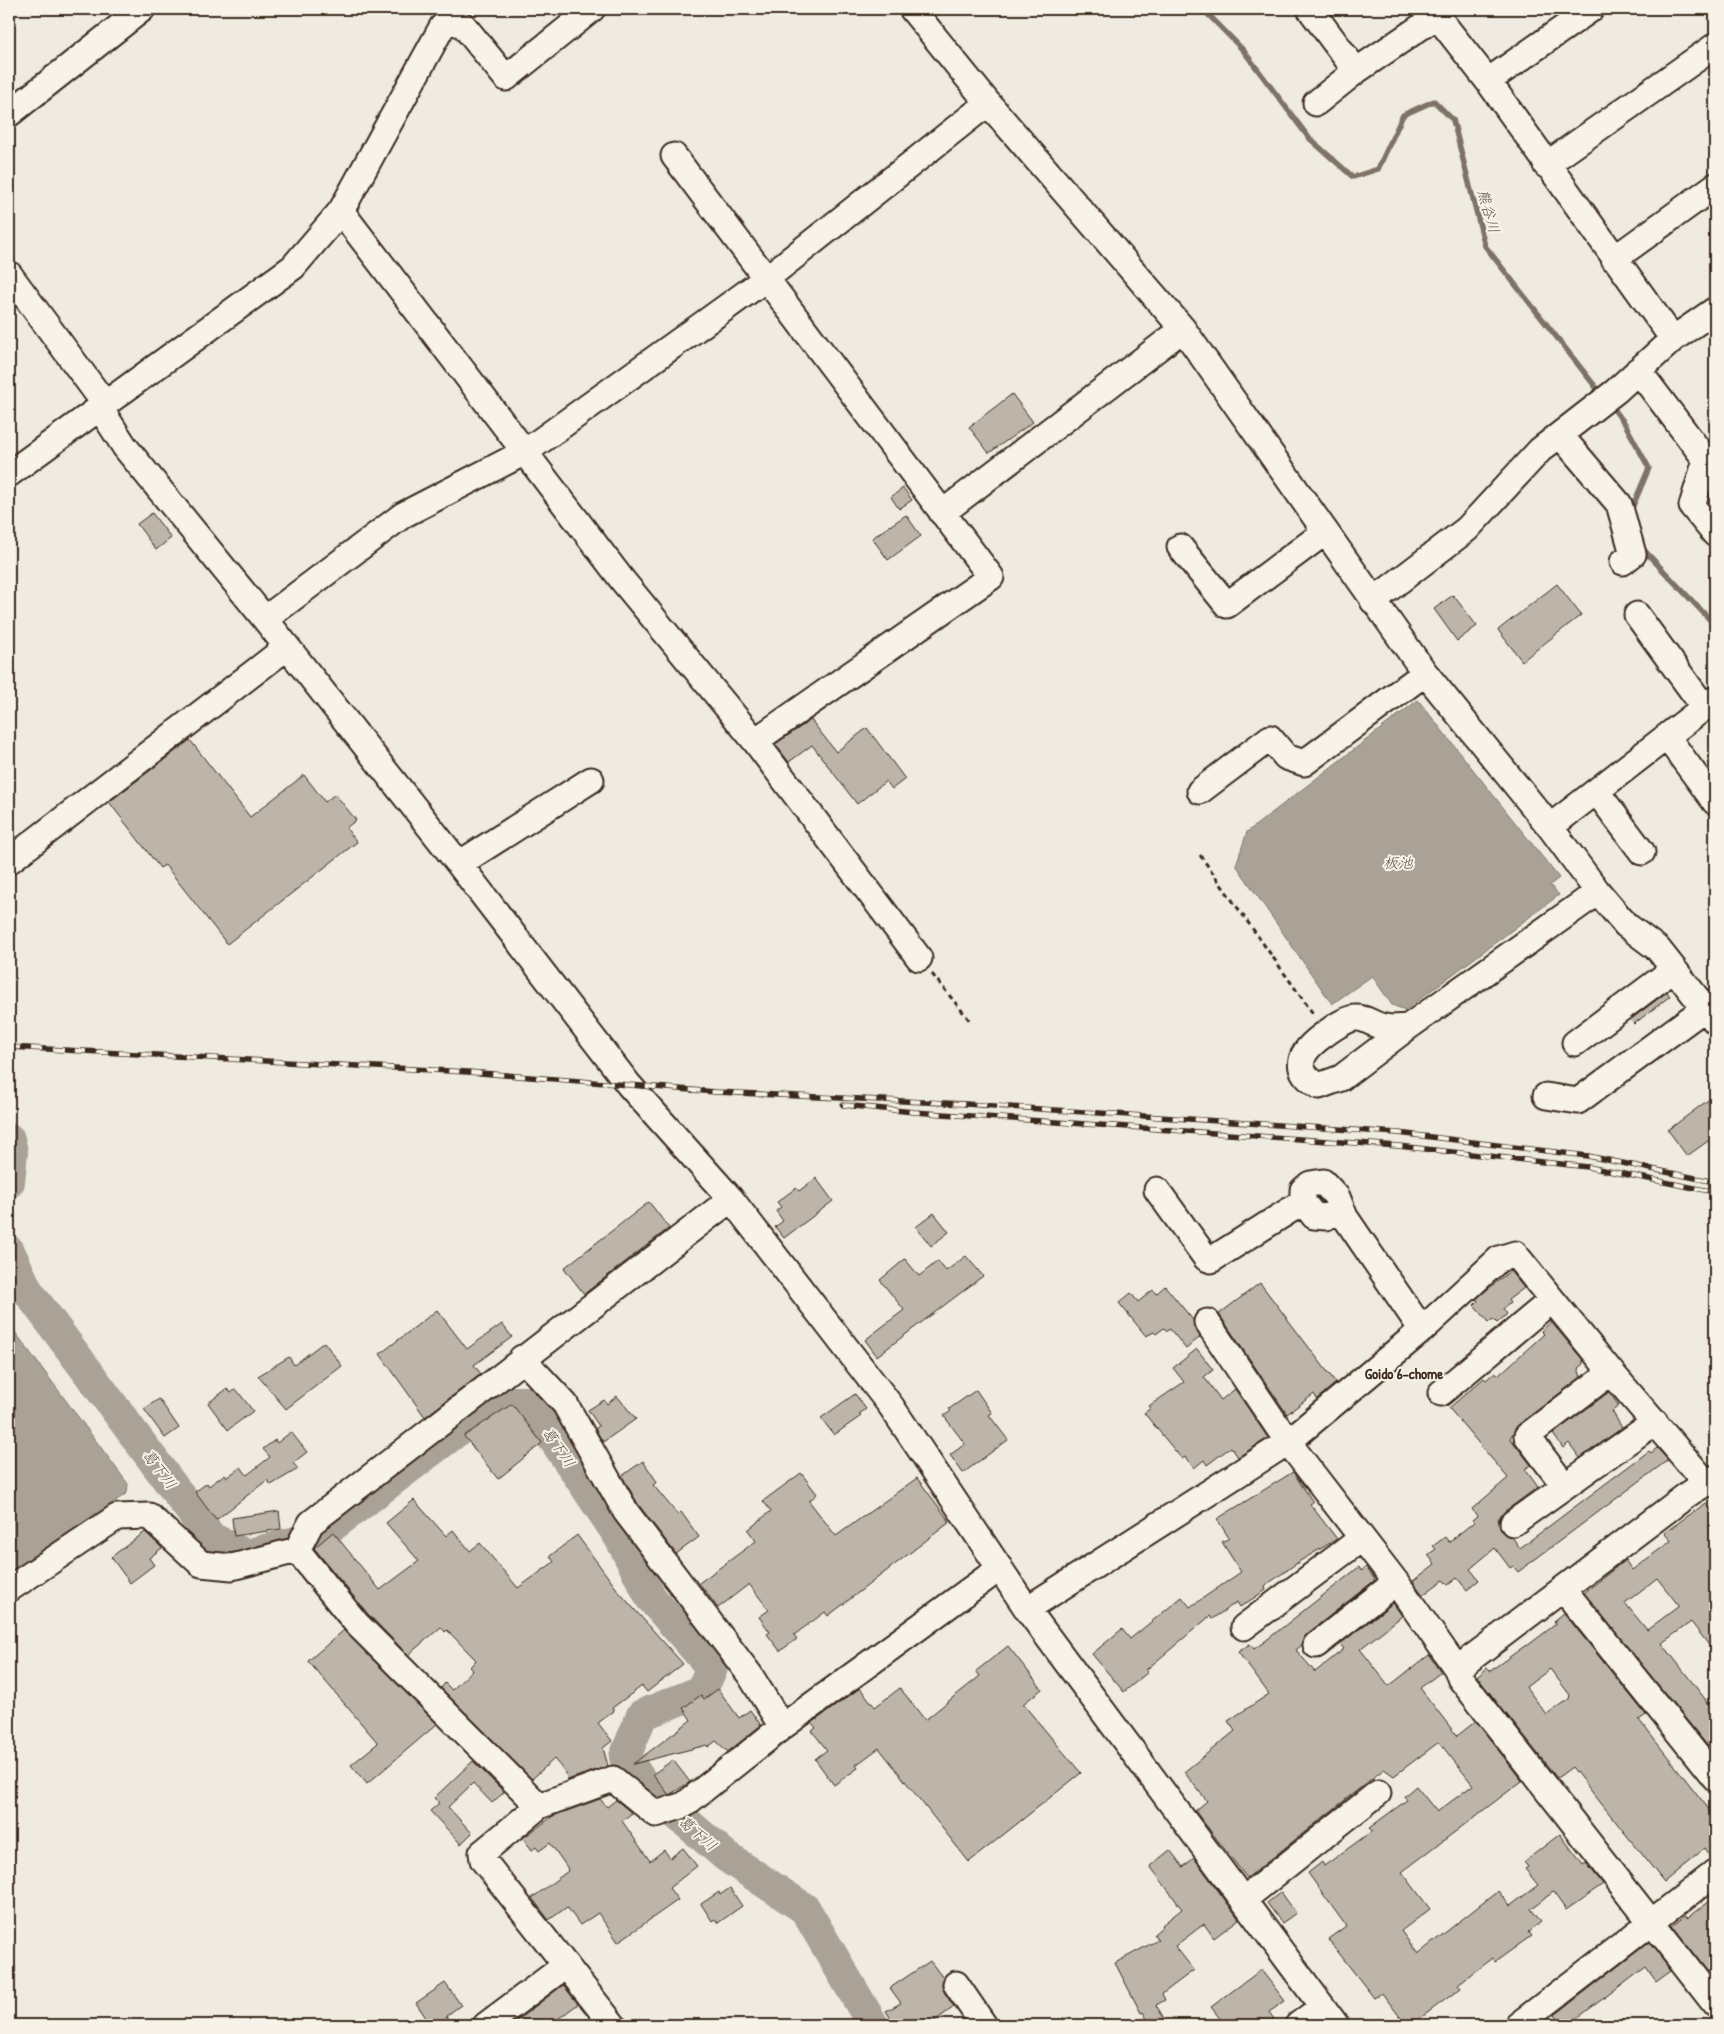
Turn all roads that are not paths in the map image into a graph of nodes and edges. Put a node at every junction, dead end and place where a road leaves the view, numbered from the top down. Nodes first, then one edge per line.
1 (142, 9) edge
2 (592, 9) edge
3 (912, 9) edge
4 (1310, 9) edge
5 (1591, 9) edge
6 (1443, 13) edge
7 (449, 14) edge
8 (1715, 46) edge
9 (1356, 71) junction
10 (1488, 82) junction
11 (988, 103) junction
12 (1316, 103) dead end
13 (9, 114) edge
14 (674, 156) dead end
15 (1546, 165) junction
16 (1715, 186) edge
17 (341, 211) junction
18 (1614, 259) junction
19 (9, 274) edge
20 (766, 278) junction
21 (1713, 314) edge
22 (1183, 329) junction
23 (1673, 339) junction
24 (1638, 370) junction
25 (103, 406) junction
26 (1560, 435) junction
27 (525, 452) junction
28 (9, 474) edge
29 (942, 514) junction
30 (1325, 532) junction
31 (1715, 534) edge
32 (1180, 547) dead end
33 (1623, 562) dead end
34 (1373, 601) junction
35 (1637, 615) dead end
36 (266, 619) junction
37 (287, 647) junction
38 (1425, 673) junction
39 (1710, 703) edge
40 (1667, 737) junction
41 (755, 741) junction
42 (591, 780) dead end
43 (1200, 791) dead end
44 (1597, 792) junction
45 (1715, 802) edge
46 (1550, 827) junction
47 (1642, 852) dead end
48 (9, 862) edge
49 (459, 864) junction
50 (1598, 892) junction
51 (919, 958) road end
52 (1674, 969) junction
53 (1710, 1014) edge
54 (1408, 1027) dead end
55 (1575, 1043) dead end
56 (1546, 1096) dead end
57 (1157, 1190) dead end
58 (731, 1199) junction
59 (1552, 1300) junction
60 (1207, 1322) dead end
61 (1422, 1330) junction
62 (522, 1358) junction
63 (1611, 1372) junction
64 (1441, 1393) dead end
65 (1655, 1422) junction
66 (1288, 1442) junction
67 (1711, 1480) edge
68 (1564, 1485) junction
69 (1513, 1523) dead end
70 (1361, 1539) junction
71 (298, 1550) junction
72 (1000, 1568) junction
73 (1396, 1582) junction
74 (9, 1589) edge
75 (1564, 1590) junction
76 (1027, 1609) junction
77 (1244, 1626) dead end
78 (1316, 1645) dead end
79 (1456, 1669) junction
80 (782, 1727) junction
81 (1715, 1778) edge
82 (1378, 1793) dead end
83 (539, 1806) junction
84 (1715, 1873) edge
85 (1243, 1900) junction
86 (1652, 1923) junction
87 (566, 1965) junction
88 (956, 1984) dead end
89 (1715, 2004) edge
90 (1329, 2016) edge
91 (486, 2025) edge
92 (613, 2025) edge
93 (984, 2025) edge
94 (1298, 2025) edge
95 (1518, 2025) edge

1 - 13 street
2 - 7 street
3 - 11 street
4 - 9 street
5 - 10 street
6 - 9 street
6 - 10 street
7 - 17 street
8 - 15 street
9 - 12 street
10 - 15 street
11 - 20 street
11 - 22 street
14 - 20 street
15 - 18 street
16 - 18 street
17 - 25 street
17 - 27 street
18 - 23 street
19 - 25 street
20 - 27 street
20 - 29 street
21 - 23 street
22 - 29 street
22 - 30 street
23 - 24 street
24 - 26 street
24 - 31 street
25 - 28 street
25 - 36 street
26 - 33 street
26 - 34 street
27 - 36 street
27 - 41 street
29 - 41 street
30 - 32 street
30 - 34 street
34 - 38 street
35 - 39 street
36 - 37 street
37 - 48 street
37 - 49 street
38 - 43 street
38 - 46 street
39 - 40 street
40 - 44 street
40 - 45 street
41 - 51 street
42 - 49 street
44 - 46 street
44 - 47 street
46 - 50 street
49 - 58 street
50 - 52 street
50 - 54 street
52 - 53 street
52 - 55 street
53 - 56 street
57 - 61 street
58 - 62 street
58 - 72 street
59 - 61 street
59 - 63 street
59 - 64 street
60 - 66 street
61 - 66 street
62 - 71 street
62 - 80 street
63 - 65 street
63 - 68 street
65 - 67 street
65 - 68 street
66 - 70 street
66 - 76 street
67 - 75 street
68 - 69 street
70 - 73 street
70 - 77 street
71 - 74 street
71 - 83 street
72 - 76 street
72 - 80 street
73 - 78 street
73 - 79 street
75 - 79 street
75 - 81 street
76 - 85 street
79 - 86 street
80 - 83 street
82 - 85 street
83 - 87 street
84 - 86 street
85 - 90 street
86 - 89 street
86 - 95 street
87 - 91 street
87 - 92 street
88 - 93 street
90 - 94 street

